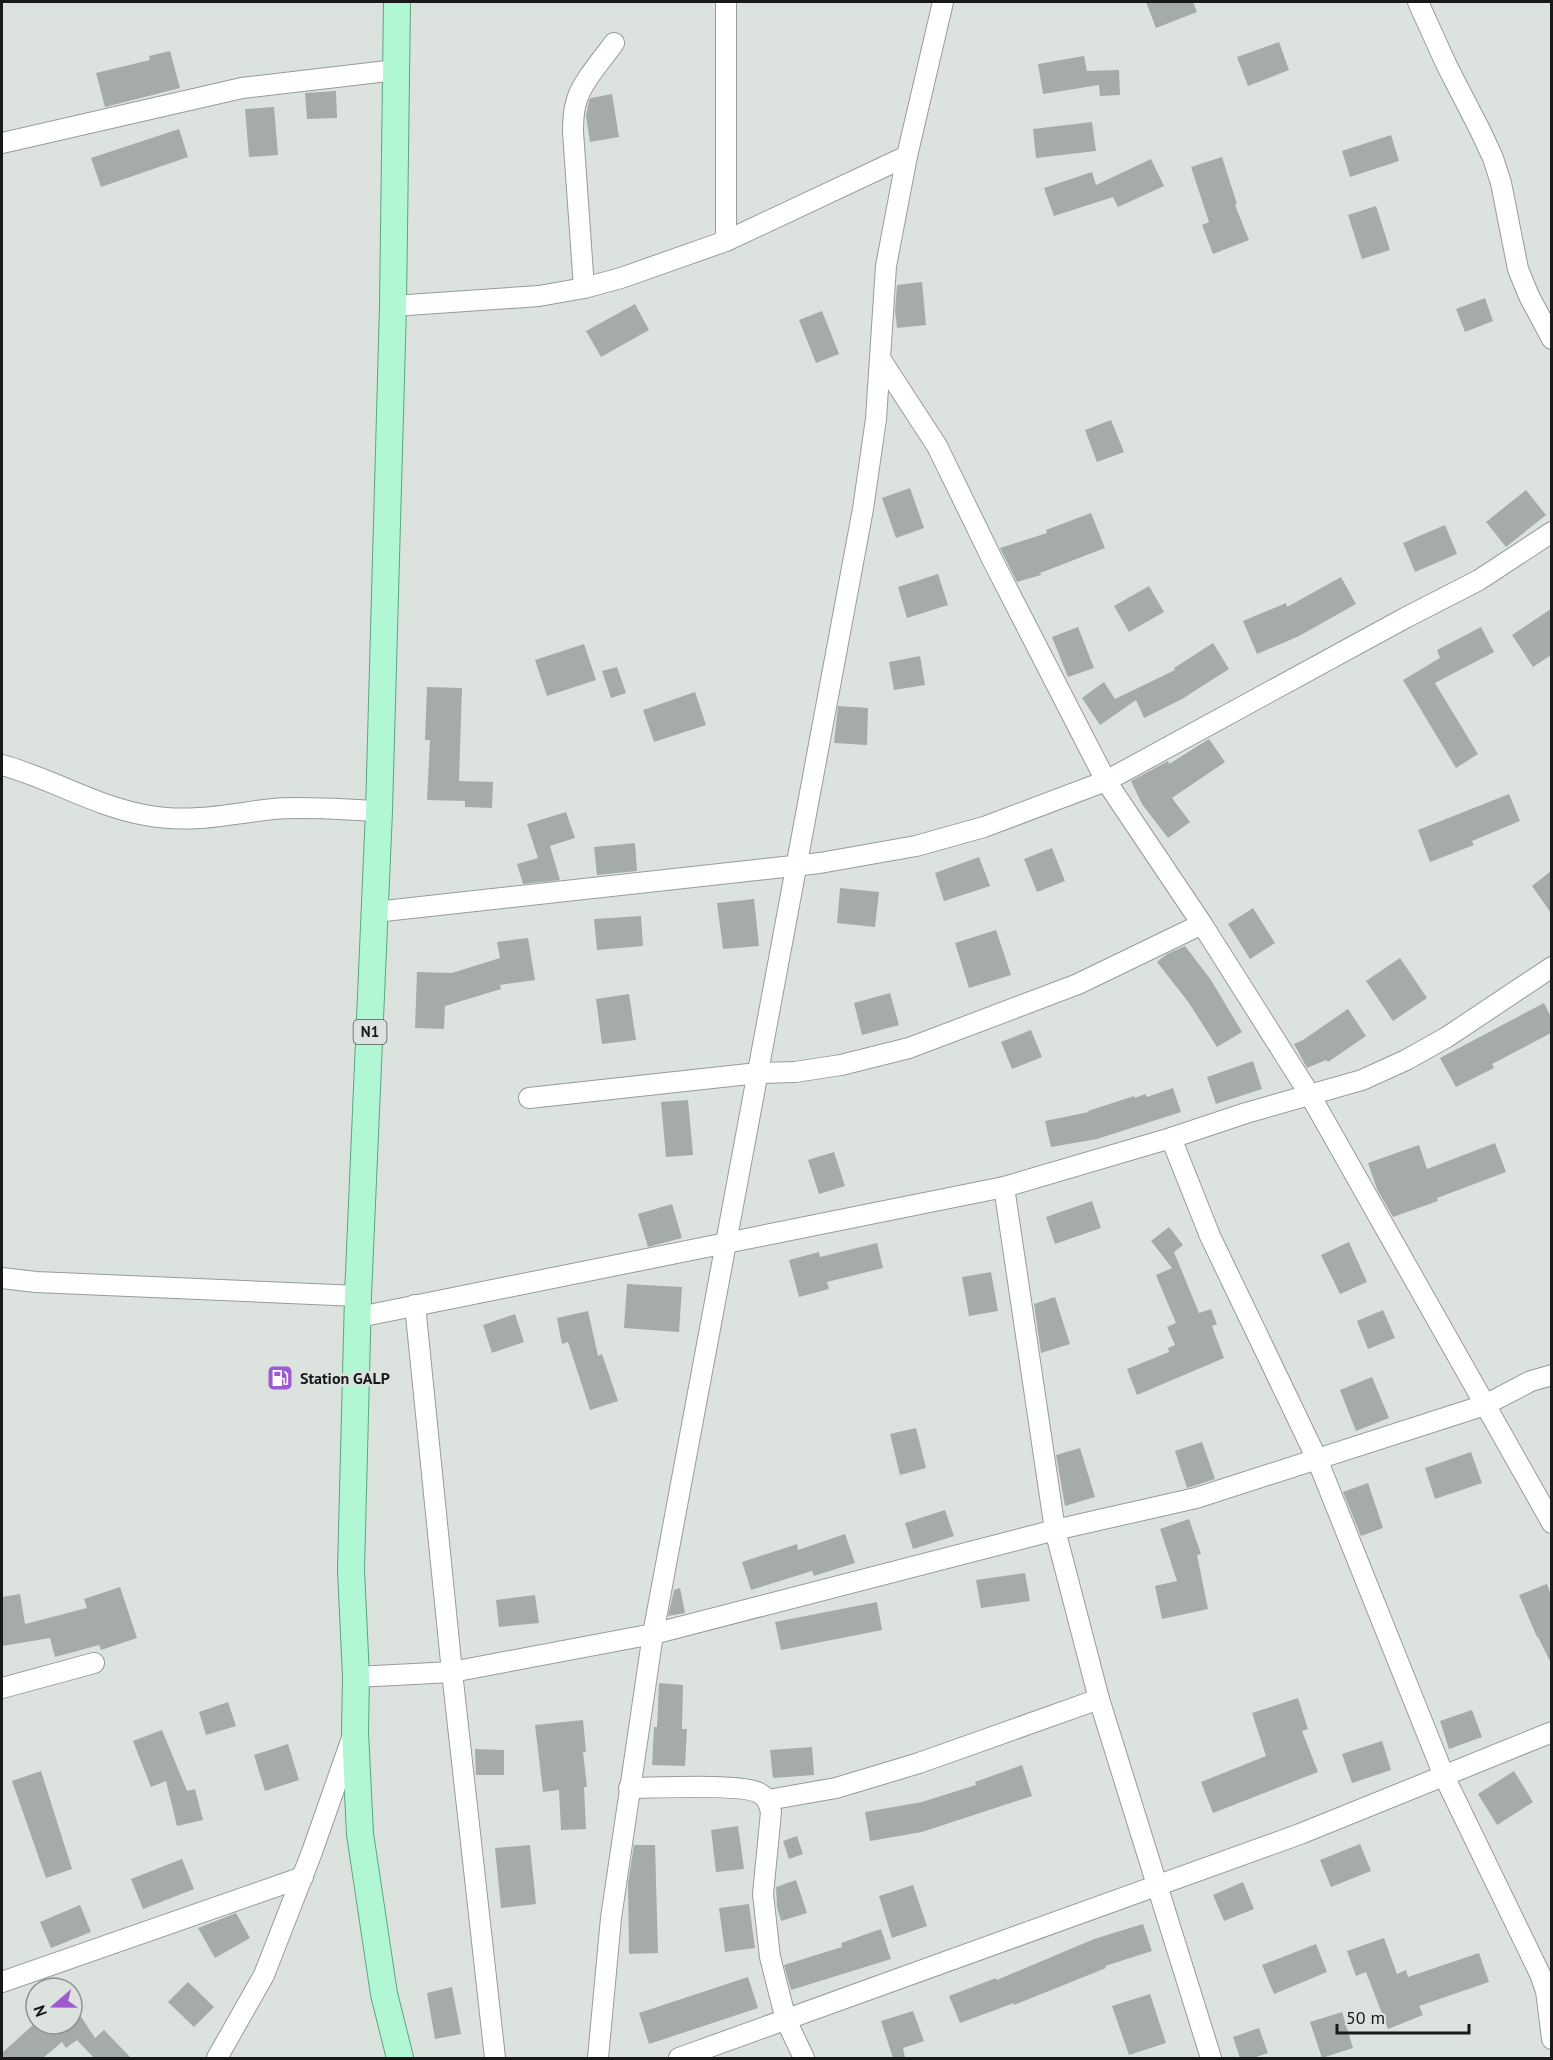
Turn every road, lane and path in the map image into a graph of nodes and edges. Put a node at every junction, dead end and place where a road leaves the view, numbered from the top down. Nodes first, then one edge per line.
1 (397, 2) edge
2 (726, 2) edge
3 (943, 2) edge
4 (1418, 2) edge
5 (614, 43) dead end
6 (396, 70) junction
7 (2, 143) edge
8 (907, 156) junction
9 (726, 241) junction
10 (584, 288) junction
11 (393, 306) junction
12 (1551, 339) edge
13 (881, 360) junction
14 (1551, 532) edge
15 (2, 765) edge
16 (1106, 781) junction
17 (379, 811) junction
18 (797, 866) junction
19 (375, 912) junction
20 (1202, 924) junction
21 (1551, 967) edge
22 (758, 1073) junction
23 (1310, 1095) junction
24 (529, 1098) dead end
25 (1172, 1138) junction
26 (1004, 1187) junction
27 (726, 1243) junction
28 (2, 1278) edge
29 (415, 1305) junction
30 (358, 1306) junction
31 (1551, 1375) edge
32 (1485, 1405) junction
33 (1317, 1459) junction
34 (1551, 1523) edge
35 (1055, 1530) junction
36 (653, 1634) junction
37 (94, 1663) dead end
38 (452, 1672) junction
39 (356, 1677) junction
40 (2, 1688) edge
41 (1099, 1699) junction
42 (355, 1731) junction
43 (1551, 1732) edge
44 (1444, 1776) junction
45 (629, 1788) junction
46 (768, 1800) junction
47 (303, 1877) junction
48 (1157, 1884) junction
49 (2, 1982) edge
50 (786, 2020) junction
51 (1551, 2039) edge
52 (217, 2058) edge
53 (400, 2058) edge
54 (495, 2058) edge
55 (598, 2058) edge
56 (679, 2058) edge
57 (804, 2058) edge
58 (1211, 2058) edge

1 - 6 main road, N1
2 - 9 street
3 - 8 street
4 - 12 street
5 - 10 street
6 - 7 street
6 - 11 main road, N1
8 - 9 street
8 - 13 street
9 - 10 street
10 - 11 street
11 - 17 main road, N1
13 - 16 street
13 - 18 street
14 - 16 street
15 - 17 street
16 - 18 street
16 - 20 street
17 - 19 main road, N1
18 - 19 street
18 - 22 street
19 - 30 main road, N1
20 - 22 street
20 - 23 street
21 - 23 street
22 - 24 street
22 - 27 street
23 - 25 street
23 - 32 street
25 - 26 street
25 - 33 street
26 - 27 street
26 - 35 street
27 - 29 street
27 - 36 street
28 - 30 street
29 - 30 street
29 - 38 street
30 - 39 main road, N1
31 - 32 street
32 - 33 street
32 - 34 street
33 - 35 street
33 - 44 street
35 - 36 street
35 - 41 street
36 - 38 street
36 - 45 street
37 - 40 street
38 - 39 street
38 - 54 street
39 - 42 main road, N1
41 - 46 street
41 - 48 street
42 - 47 street
42 - 53 main road, N1
43 - 44 street
44 - 48 street
44 - 51 street
45 - 46 street
45 - 55 street
46 - 50 street
47 - 49 street
47 - 52 street
48 - 50 street
48 - 58 street
50 - 56 street
50 - 57 street

